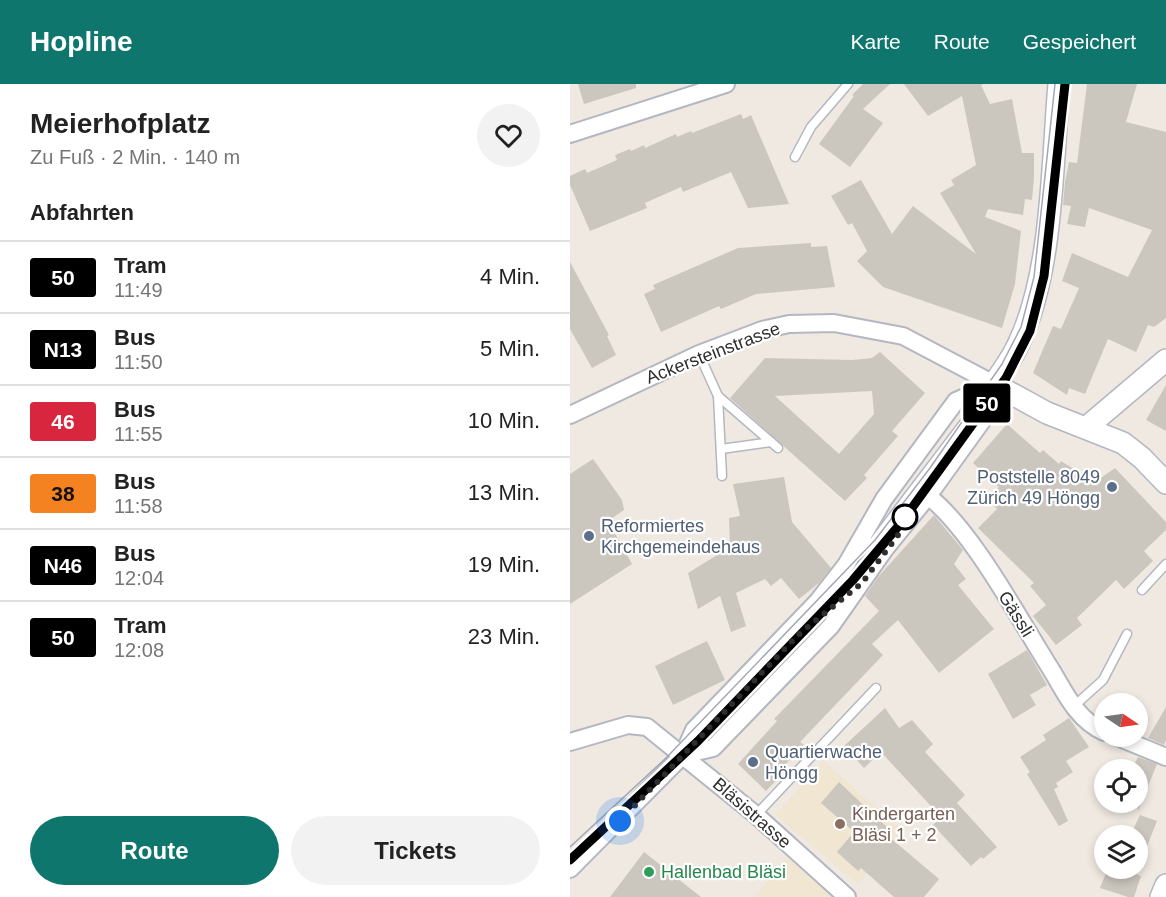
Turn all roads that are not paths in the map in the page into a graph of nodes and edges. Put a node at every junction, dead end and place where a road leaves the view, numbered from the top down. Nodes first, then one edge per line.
1 (726, 84) edge
2 (848, 84) edge
3 (1059, 84) edge
4 (570, 134) edge
5 (795, 157) dead end
6 (699, 354) junction
7 (1166, 360) edge
8 (994, 384) junction
9 (718, 396) junction
10 (570, 415) edge
11 (1087, 427) junction
12 (721, 449) junction
13 (722, 476) dead end
14 (1166, 483) edge
15 (928, 496) junction
16 (1166, 564) edge
17 (846, 565) junction
18 (862, 583) junction
19 (1142, 590) dead end
20 (1127, 634) dead end
21 (876, 688) dead end
22 (1073, 707) junction
23 (1094, 727) edge
24 (570, 742) edge
25 (1142, 747) edge
26 (683, 755) junction
27 (1166, 757) edge
28 (756, 815) junction
29 (570, 869) edge
30 (1166, 885) edge
31 (847, 897) edge
32 (1161, 897) edge

1 - 4 street
2 - 5 lane
3 - 8 street
6 - 8 street, Ackersteinstrasse
6 - 9 lane
6 - 10 street, Ackersteinstrasse
7 - 11 street
8 - 11 street
8 - 15 street
8 - 17 street
9 - 12 lane
9 - 12 lane
11 - 14 street
12 - 13 lane
15 - 18 street
15 - 22 street, Gässli
16 - 19 lane
17 - 18 street
17 - 26 street
18 - 26 street
20 - 22 lane
21 - 28 lane
22 - 23 street, Gässli
24 - 26 street, Bläsistrasse
25 - 27 street
26 - 28 street, Bläsistrasse
26 - 29 street
28 - 31 street, Bläsistrasse
30 - 32 street

